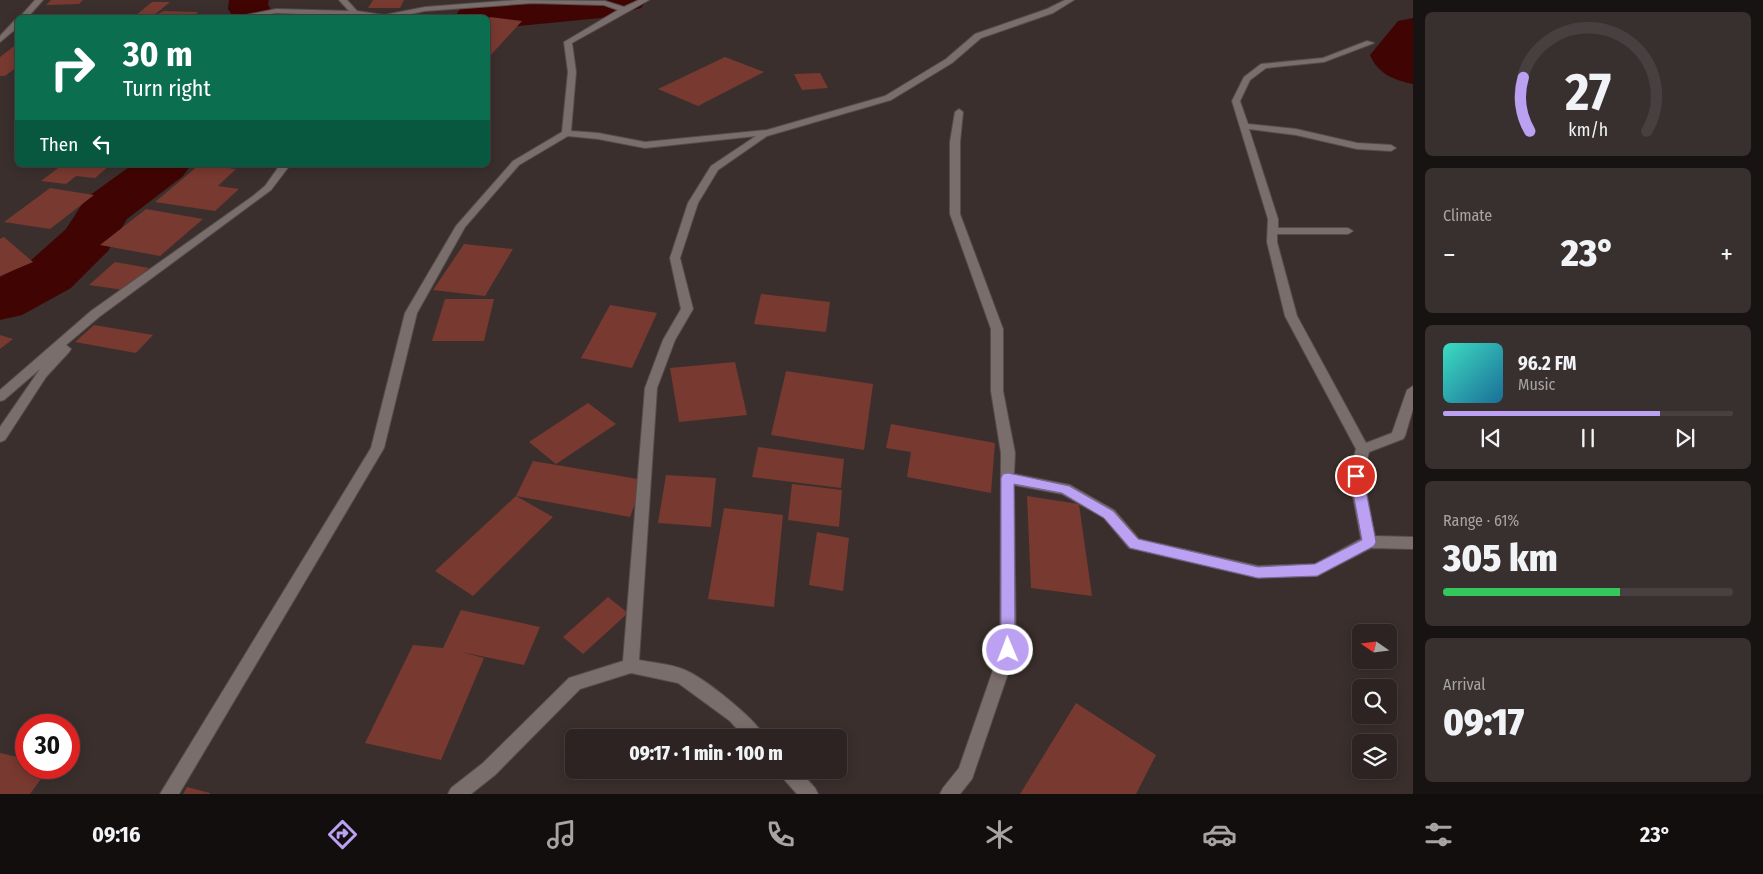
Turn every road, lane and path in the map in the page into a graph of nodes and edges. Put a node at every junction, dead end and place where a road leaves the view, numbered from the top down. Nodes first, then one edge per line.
1 (39, 0) edge
2 (342, 0) edge
3 (645, 0) edge
4 (1070, 0) edge
5 (620, 9) junction
6 (355, 13) junction
7 (25, 15) edge
8 (252, 15) edge
9 (370, 15) edge
10 (396, 15) edge
11 (15, 25) edge
12 (15, 38) edge
13 (0, 40) edge
14 (1370, 43) dead end
15 (959, 112) dead end
16 (1244, 126) junction
17 (772, 131) junction
18 (566, 133) junction
19 (1391, 148) dead end
20 (284, 167) edge
21 (1348, 230) dead end
22 (1272, 231) junction
23 (95, 314) junction
24 (1413, 390) edge
25 (0, 397) edge
26 (0, 437) edge
27 (1363, 449) junction
28 (1008, 478) junction
29 (1369, 542) junction
30 (1413, 543) edge
31 (631, 666) junction
32 (749, 729) edge
33 (795, 779) edge
34 (169, 794) edge
35 (457, 794) edge
36 (809, 794) edge
37 (949, 794) edge

1 - 7 street
2 - 6 street
3 - 5 street
4 - 17 street
5 - 10 street
5 - 18 street
6 - 8 street
6 - 9 street
11 - 13 street
12 - 13 street
14 - 16 street
15 - 28 street
16 - 19 street
16 - 22 street
17 - 18 street
17 - 31 street
18 - 34 street
20 - 23 street
21 - 22 street
22 - 27 street
23 - 25 street
23 - 26 street
24 - 27 street
27 - 29 street
28 - 29 street
28 - 37 street
29 - 30 street
31 - 32 street
31 - 35 street
33 - 36 street

